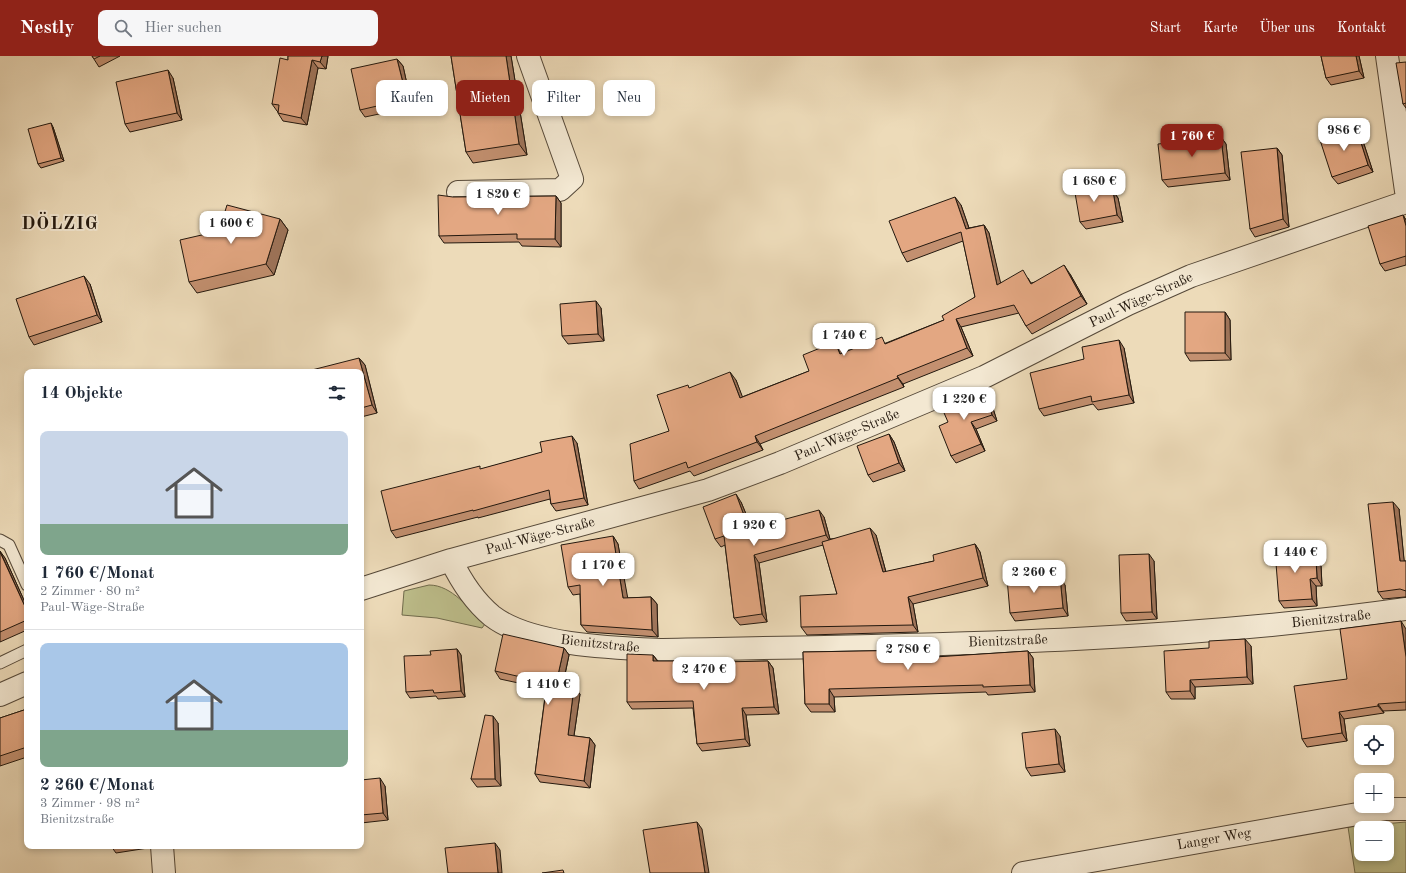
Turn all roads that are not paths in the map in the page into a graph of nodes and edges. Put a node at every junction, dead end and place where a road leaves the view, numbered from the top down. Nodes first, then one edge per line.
1 (528, 56) edge
2 (1387, 56) edge
3 (1406, 191) edge
4 (458, 192) dead end
5 (1406, 202) edge
6 (0, 540) edge
7 (450, 560) junction
8 (24, 578) edge
9 (364, 588) edge
10 (1406, 609) edge
11 (24, 652) edge
12 (0, 664) edge
13 (24, 684) edge
14 (0, 695) edge
15 (1406, 809) edge
16 (162, 849) edge
17 (164, 873) edge
18 (1023, 873) edge

1 - 4 street
2 - 3 street
5 - 7 street, Paul-Wäge-Straße
6 - 8 lane
7 - 9 street, Paul-Wäge-Straße
7 - 10 street, Bienitzstraße
11 - 12 lane
13 - 14 street
15 - 18 street, Langer Weg
16 - 17 street

